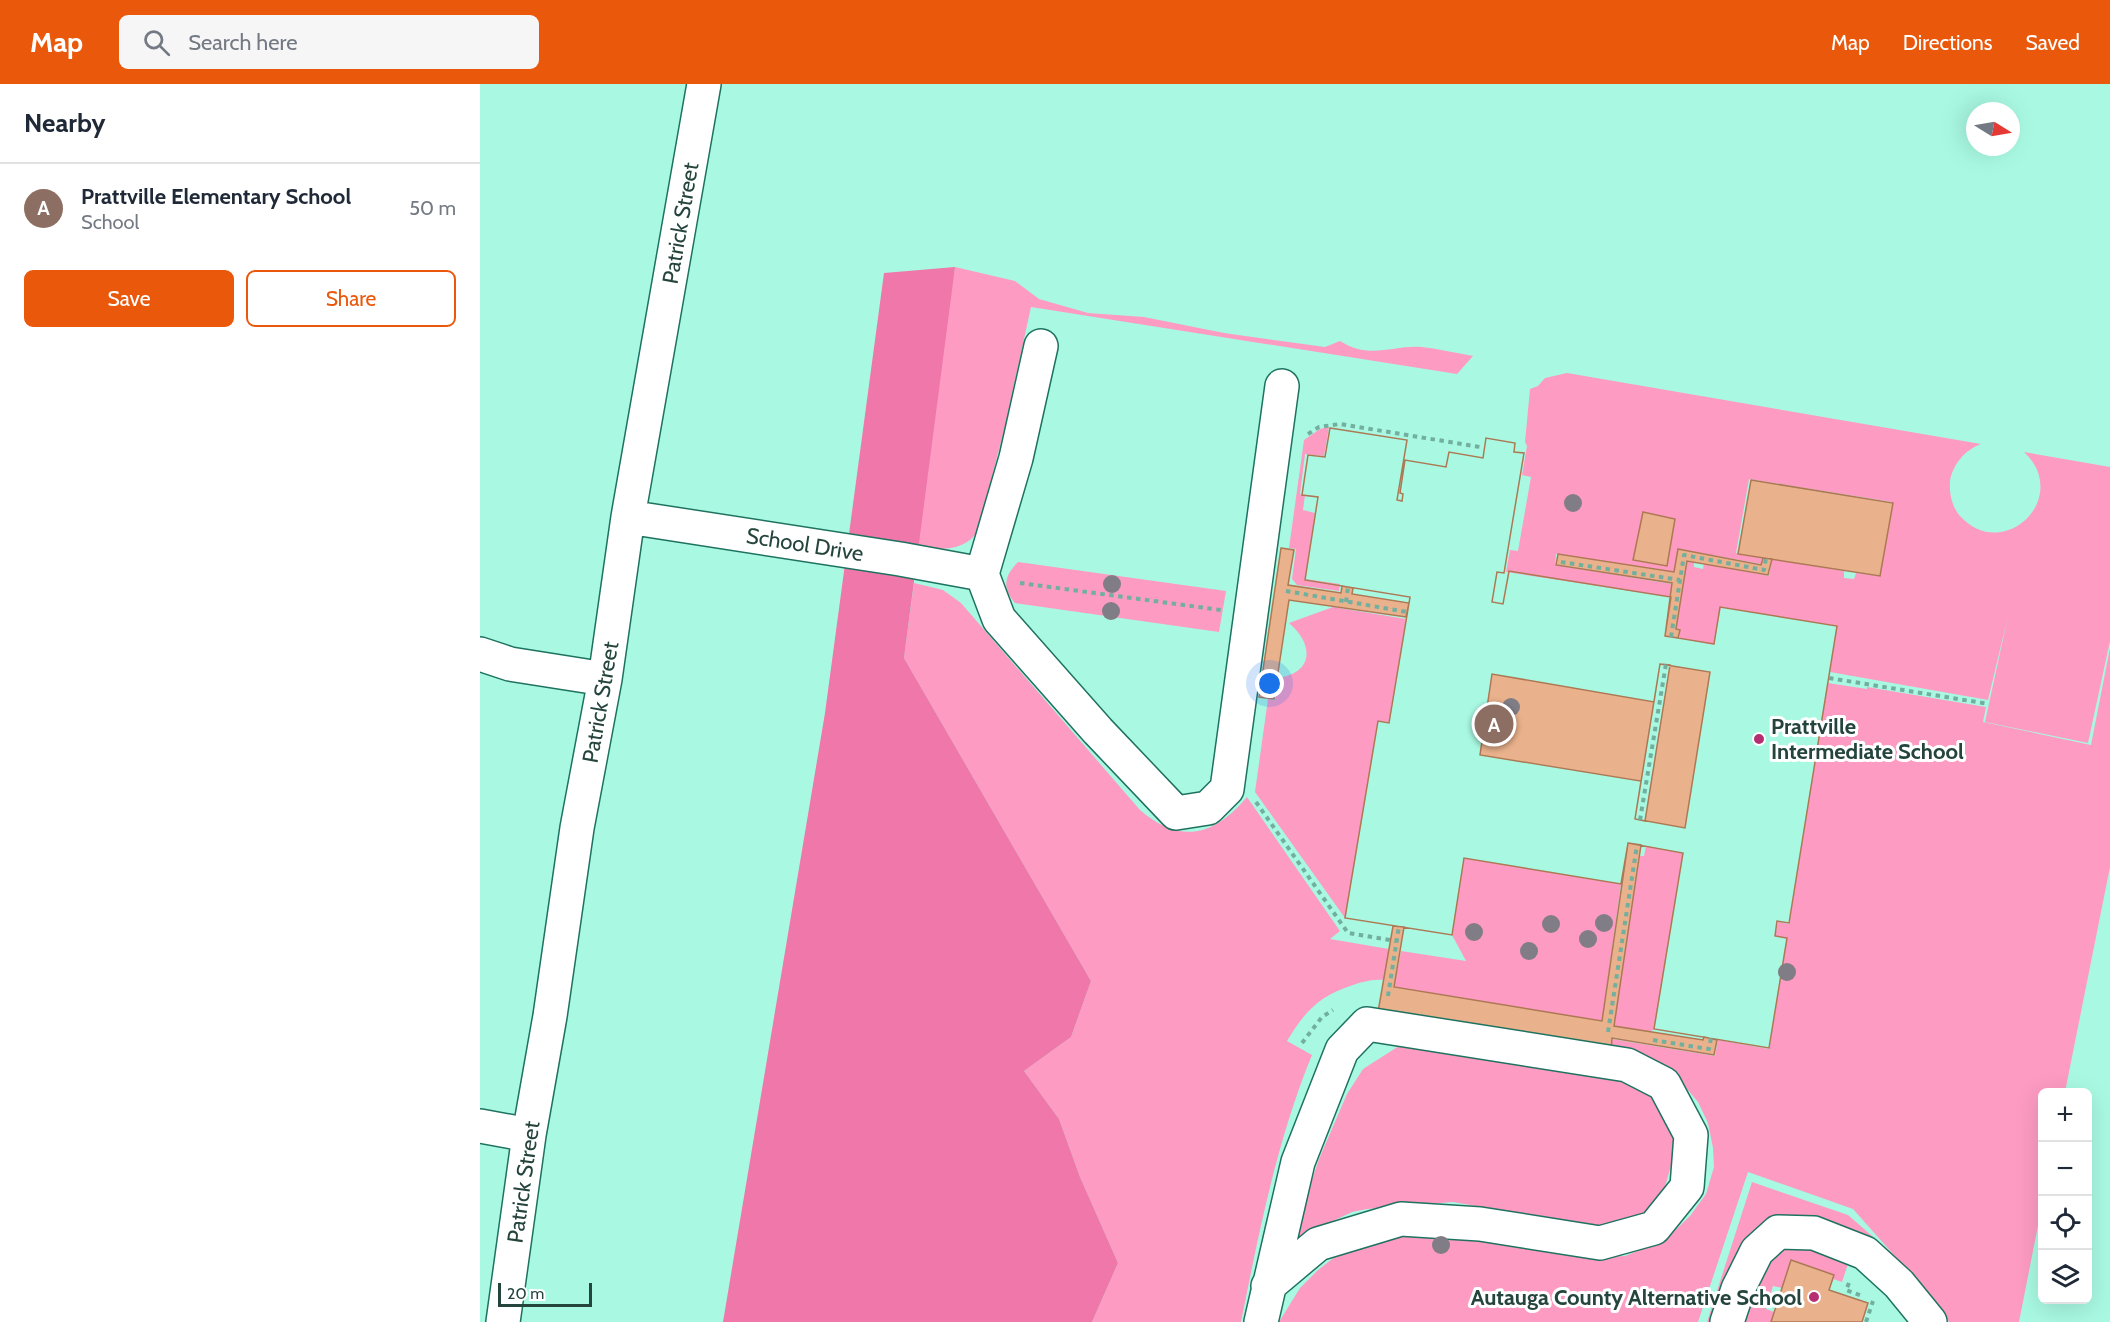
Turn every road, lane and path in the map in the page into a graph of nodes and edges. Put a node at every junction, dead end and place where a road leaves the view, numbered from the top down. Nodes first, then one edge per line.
1 (704, 84) edge
2 (1041, 346) dead end
3 (1282, 387) dead end
4 (1300, 439) dead end
5 (1480, 447) dead end
6 (628, 517) junction
7 (1766, 558) dead end
8 (1561, 562) dead end
9 (996, 578) junction
10 (1680, 580) junction
11 (1283, 583) dead end
12 (1348, 587) dead end
13 (1346, 602) junction
14 (1222, 610) dead end
15 (1407, 612) dead end
16 (1671, 637) dead end
17 (480, 654) edge
18 (1665, 664) dead end
19 (1829, 678) dead end
20 (605, 679) junction
21 (1989, 704) dead end
22 (1250, 793) dead end
23 (1640, 820) dead end
24 (1637, 845) dead end
25 (1399, 926) dead end
26 (1396, 941) junction
27 (1388, 997) dead end
28 (1608, 1032) dead end
29 (480, 1126) edge
30 (529, 1135) junction
31 (1268, 1286) junction
32 (503, 1322) edge
33 (1261, 1322) edge
34 (1727, 1322) edge
35 (1930, 1322) edge

1 - 6 street, Patrick Street
2 - 9 street
3 - 9 street
4 - 5 path
6 - 9 street, School Drive
6 - 20 street, Patrick Street
7 - 10 path
8 - 10 path
9 - 14 path
10 - 16 path
11 - 13 path
12 - 13 path
13 - 15 path
17 - 20 street
18 - 23 path
19 - 21 path
20 - 30 street, Patrick Street
22 - 26 path
24 - 28 path
25 - 26 path
26 - 27 path
29 - 30 street
30 - 32 street, Patrick Street
31 - 31 street
31 - 33 street
34 - 35 street

